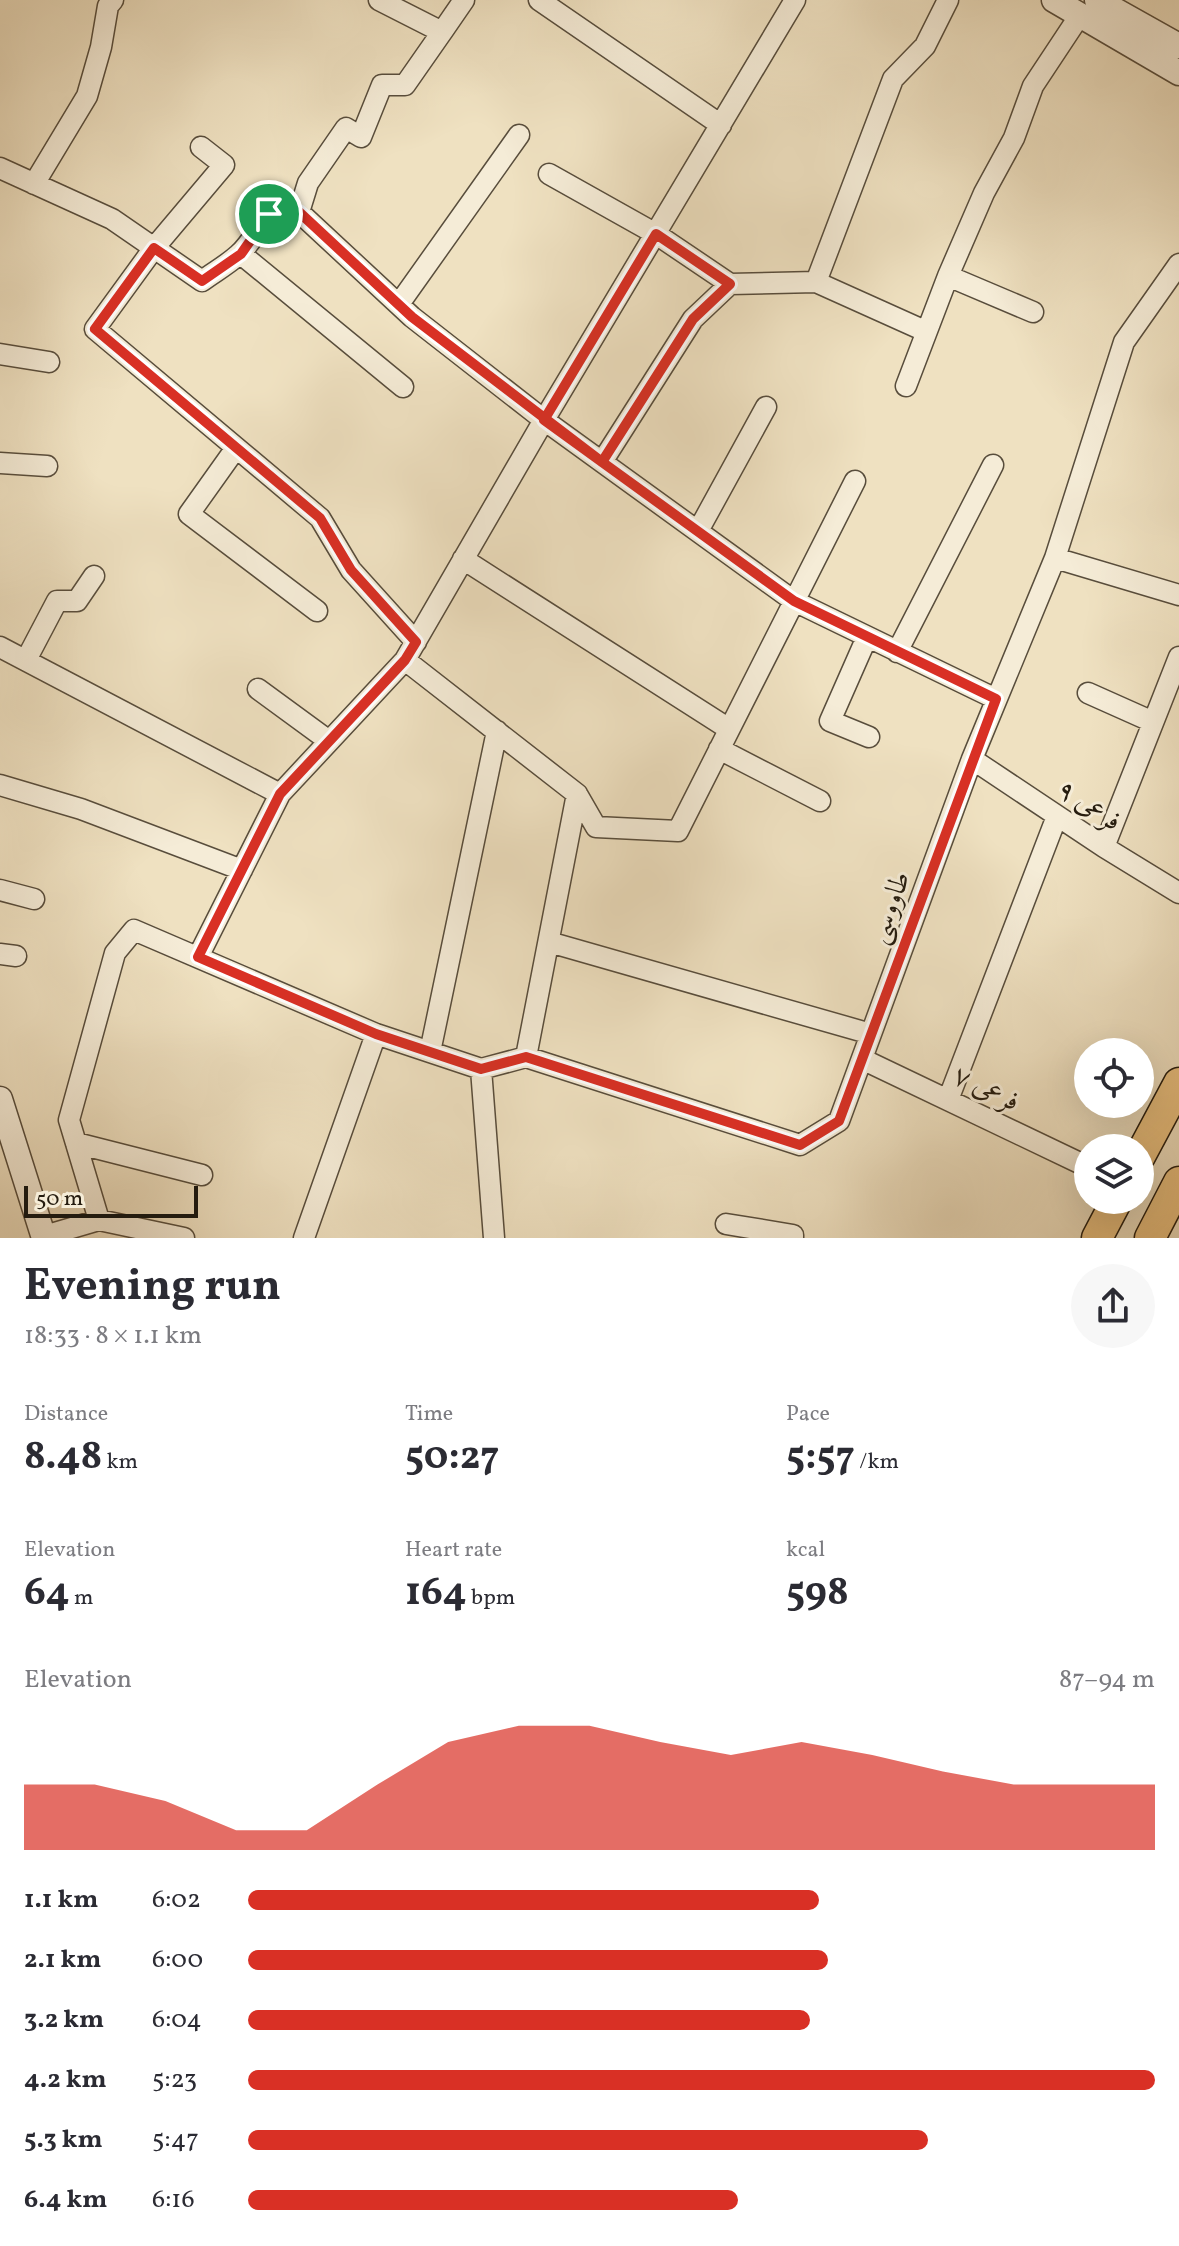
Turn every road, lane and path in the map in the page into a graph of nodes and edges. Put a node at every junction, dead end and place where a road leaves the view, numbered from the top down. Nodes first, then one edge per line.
1 (113, 0) edge
2 (379, 0) edge
3 (464, 0) edge
4 (539, 0) edge
5 (795, 0) edge
6 (948, 0) edge
7 (1054, 0) edge
8 (1089, 8) edge
9 (442, 32) junction
10 (1179, 46) edge
11 (1179, 73) edge
12 (721, 125) junction
13 (519, 135) dead end
14 (201, 147) dead end
15 (0, 168) edge
16 (549, 174) dead end
17 (34, 184) junction
18 (299, 212) junction
19 (656, 234) junction
20 (154, 248) junction
21 (241, 254) junction
22 (1179, 264) edge
23 (948, 276) junction
24 (816, 282) junction
25 (730, 284) junction
26 (399, 304) junction
27 (1033, 312) dead end
28 (925, 331) junction
29 (0, 354) edge
30 (49, 362) dead end
31 (906, 386) dead end
32 (403, 387) dead end
33 (766, 407) dead end
34 (544, 420) junction
35 (236, 448) junction
36 (602, 462) junction
37 (0, 463) edge
38 (993, 465) dead end
39 (47, 466) dead end
40 (855, 481) dead end
41 (698, 531) junction
42 (1055, 558) junction
43 (463, 559) junction
44 (94, 576) dead end
45 (1179, 595) edge
46 (794, 601) junction
47 (317, 611) dead end
48 (867, 637) junction
49 (416, 642) junction
50 (0, 647) edge
51 (897, 652) junction
52 (1179, 657) edge
53 (26, 660) junction
54 (405, 660) junction
55 (258, 689) dead end
56 (1088, 693) dead end
57 (996, 699) junction
58 (1153, 722) junction
59 (729, 729) junction
60 (497, 731) junction
61 (869, 737) dead end
62 (329, 741) junction
63 (719, 749) junction
64 (972, 759) junction
65 (0, 785) edge
66 (280, 794) junction
67 (577, 794) junction
68 (820, 801) dead end
69 (1057, 816) junction
70 (1104, 847) junction
71 (242, 870) junction
72 (0, 890) edge
73 (1179, 893) edge
74 (34, 899) dead end
75 (549, 942) junction
76 (198, 957) junction
77 (376, 1034) junction
78 (871, 1034) junction
79 (430, 1052) junction
80 (526, 1057) junction
81 (862, 1059) junction
82 (481, 1069) junction
83 (1179, 1083) edge
84 (0, 1099) edge
85 (948, 1100) junction
86 (1152, 1134) edge
87 (76, 1143) junction
88 (1074, 1160) edge
89 (202, 1175) dead end
90 (1179, 1182) edge
91 (1110, 1214) edge
92 (99, 1220) junction
93 (726, 1224) dead end
94 (44, 1237) edge
95 (184, 1238) edge
96 (304, 1238) edge
97 (494, 1238) edge
98 (793, 1238) edge
99 (1097, 1238) edge
100 (1150, 1238) edge

1 - 17 street
2 - 9 street
3 - 9 street
4 - 12 street
5 - 12 street
6 - 24 street
7 - 8 street
8 - 10 street
8 - 11 street
8 - 23 street
9 - 18 street
12 - 19 street
13 - 26 street
14 - 20 street
15 - 17 street
16 - 19 street
17 - 20 street
18 - 21 street
18 - 26 street
19 - 25 street
19 - 34 street
20 - 21 street
20 - 35 street
21 - 32 street
22 - 42 street, طاووسی
23 - 27 street
23 - 28 street
24 - 25 street
24 - 28 street
25 - 36 street
26 - 34 street
28 - 31 street
29 - 30 street
33 - 41 street
34 - 36 street
34 - 43 street
35 - 47 street
35 - 49 street
36 - 41 street
37 - 39 street
38 - 51 street
40 - 46 street
41 - 46 street
42 - 45 street
42 - 57 street, طاووسی
43 - 49 street
43 - 59 street
44 - 53 street
46 - 48 street
46 - 59 street
48 - 51 street
48 - 61 street
49 - 54 street
50 - 53 street
51 - 57 street
52 - 58 street
53 - 66 street
54 - 60 street
54 - 62 street
55 - 62 street
56 - 58 street
57 - 64 street, طاووسی
58 - 70 street
59 - 63 street
60 - 67 street
60 - 79 street
62 - 66 street
63 - 67 street
63 - 68 street
64 - 69 street, فرعی ۹
64 - 78 street, طاووسی
65 - 71 street
66 - 71 street
67 - 75 street
69 - 70 street, فرعی ۹
69 - 85 street
70 - 73 street, فرعی ۹
71 - 76 street
72 - 74 street
75 - 78 street
75 - 80 street
76 - 77 street
76 - 87 street
77 - 79 street
77 - 96 street
78 - 81 street, طاووسی
79 - 82 street
80 - 81 street, طاووسی
80 - 82 street
81 - 85 street, فرعی ۷
82 - 97 street
83 - 86 main road
84 - 94 street
85 - 88 street, فرعی ۷
87 - 89 street
87 - 92 street
90 - 100 main road
91 - 99 main road
92 - 94 street
92 - 95 street
93 - 98 street

